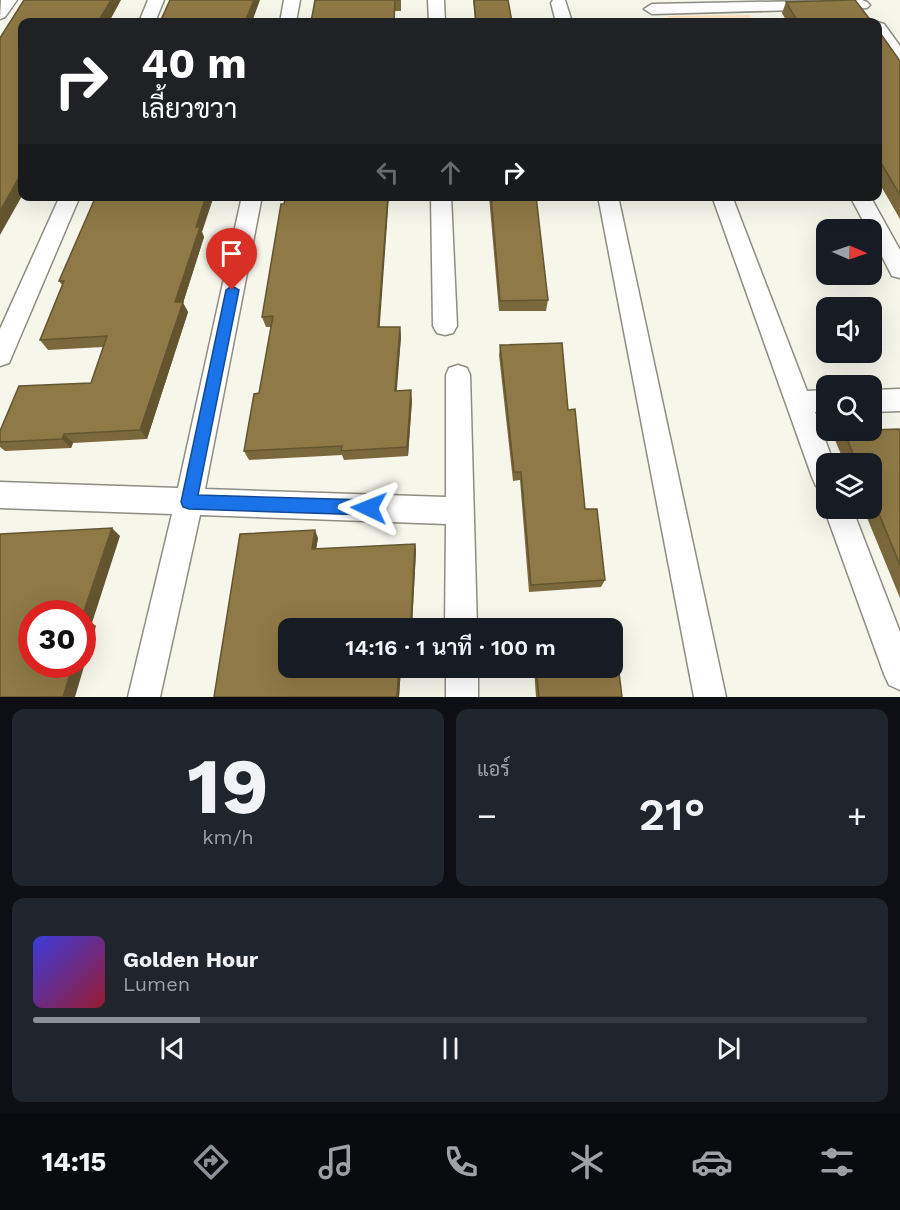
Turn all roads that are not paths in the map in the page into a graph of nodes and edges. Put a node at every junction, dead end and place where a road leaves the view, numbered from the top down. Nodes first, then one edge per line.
1 (9, 0) edge
2 (156, 0) edge
3 (292, 0) edge
4 (436, 0) edge
5 (559, 3) dead end
6 (860, 3) edge
7 (755, 4) edge
8 (652, 11) edge
9 (0, 14) edge
10 (149, 18) edge
11 (289, 18) edge
12 (437, 18) edge
13 (563, 18) edge
14 (763, 18) edge
15 (871, 18) edge
16 (882, 33) edge
17 (900, 58) edge
18 (68, 201) edge
19 (251, 201) edge
20 (441, 201) edge
21 (609, 201) edge
22 (724, 201) edge
23 (863, 201) edge
24 (900, 270) edge
25 (445, 326) dead end
26 (0, 356) edge
27 (458, 375) dead end
28 (900, 400) edge
29 (816, 401) edge
30 (882, 401) edge
31 (799, 402) junction
32 (817, 453) edge
33 (0, 495) edge
34 (189, 502) junction
35 (460, 511) junction
36 (842, 519) edge
37 (461, 618) edge
38 (900, 674) edge
39 (462, 678) edge
40 (144, 697) edge
41 (462, 697) edge
42 (710, 697) edge

1 - 9 street
2 - 10 street
3 - 11 street
4 - 12 street
5 - 13 street
6 - 7 street
6 - 15 street
7 - 8 street
7 - 14 street
16 - 17 street
18 - 26 street
19 - 34 street
20 - 25 street
21 - 42 street
22 - 31 street
23 - 24 street
27 - 35 street
28 - 30 street
29 - 31 street
31 - 32 street
33 - 34 street
34 - 35 street
34 - 40 street
35 - 37 street
36 - 38 street
39 - 41 street

